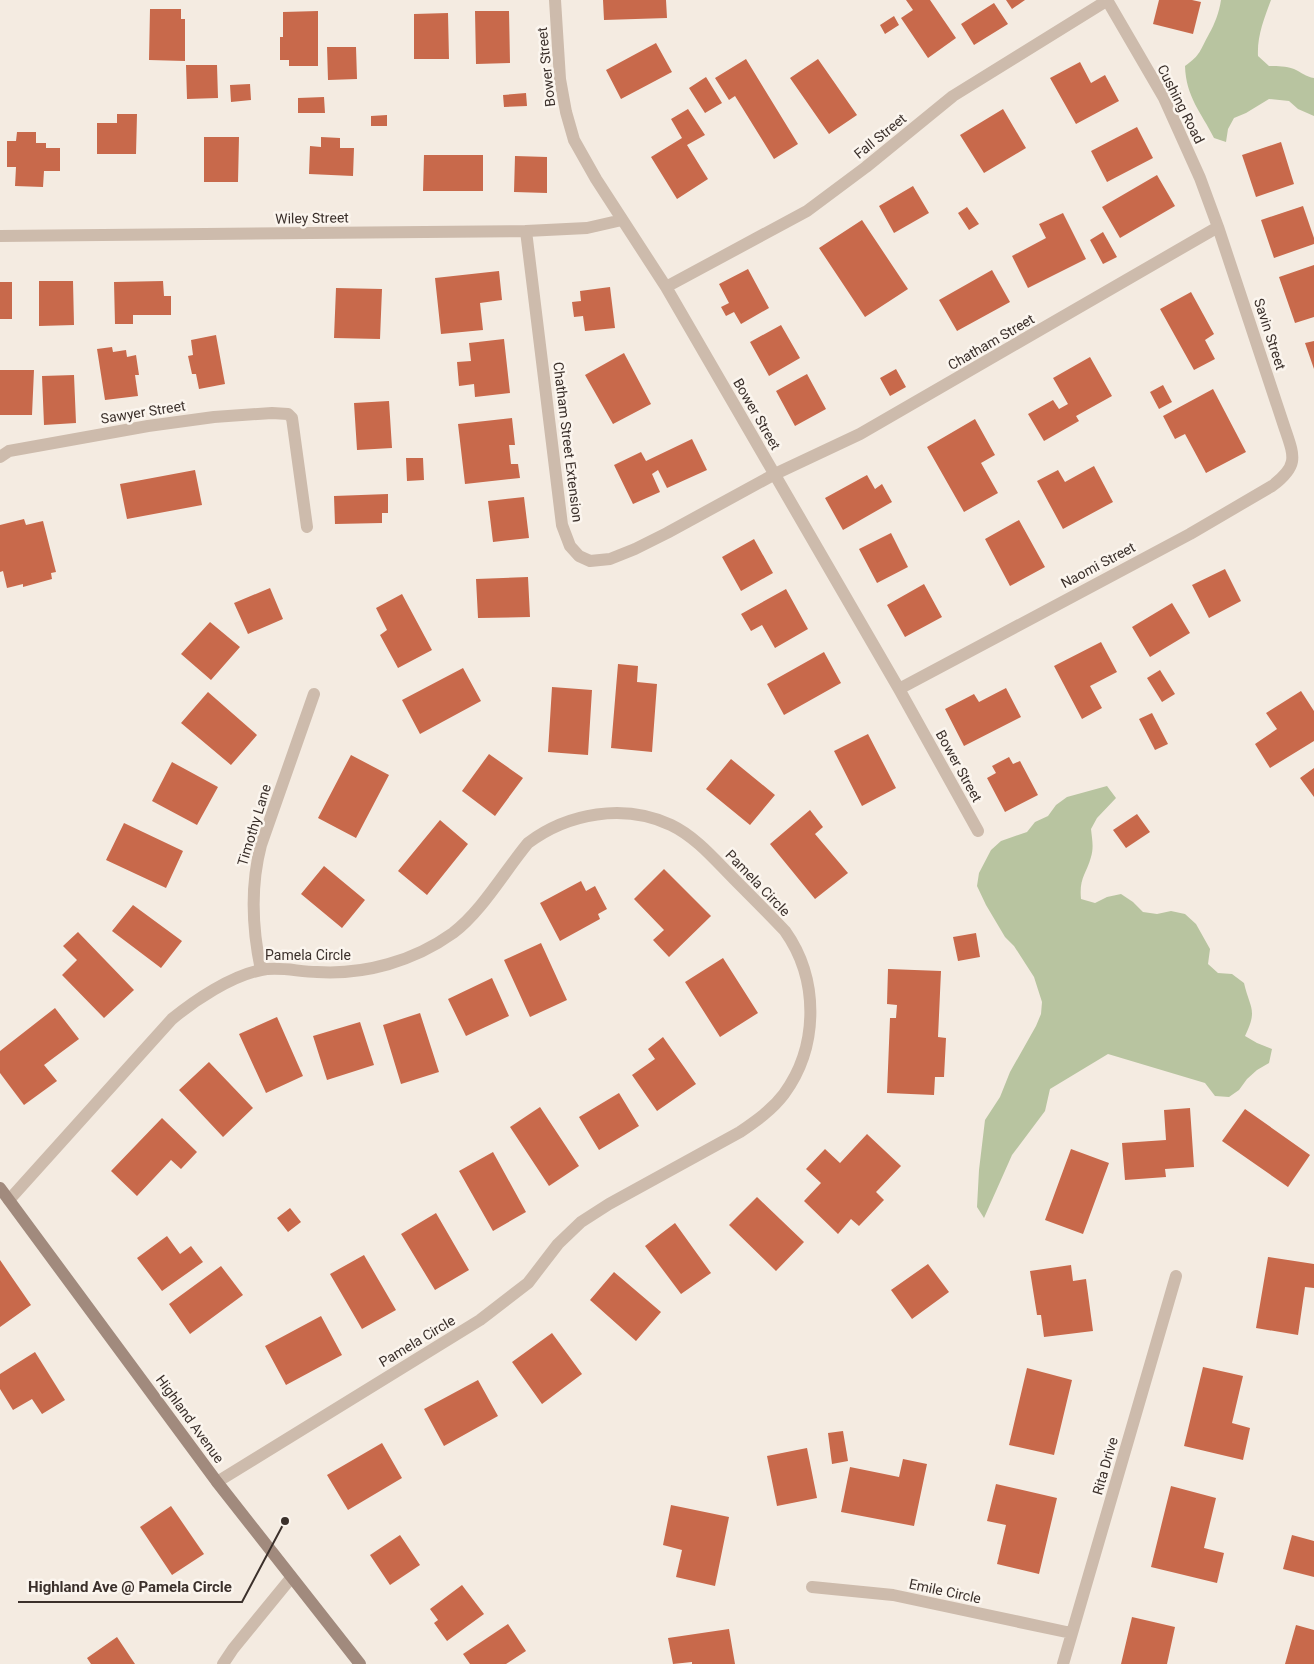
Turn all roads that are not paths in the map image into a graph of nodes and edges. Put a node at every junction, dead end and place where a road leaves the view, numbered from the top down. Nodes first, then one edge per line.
1 (555, 0) edge
2 (1107, 0) edge
3 (622, 220) junction
4 (1218, 227) junction
5 (526, 231) junction
6 (0, 236) edge
7 (666, 287) junction
8 (1292, 451) joint
9 (0, 457) edge
10 (774, 474) junction
11 (306, 527) dead end
12 (899, 689) junction
13 (314, 694) dead end
14 (978, 831) dead end
15 (261, 970) junction
16 (0, 1188) edge
17 (9, 1200) junction
18 (1176, 1276) dead end
19 (217, 1482) junction
20 (292, 1578) junction
21 (812, 1587) dead end
22 (1071, 1633) junction
23 (223, 1664) edge
24 (360, 1664) edge
25 (1063, 1664) edge

1 - 3 street, Bower Street
2 - 4 street, Cushing Road
2 - 7 street, Fall Street
3 - 5 street, Wiley Street
3 - 7 street, Bower Street
4 - 8 street, Savin Street
4 - 10 street, Chatham Street
5 - 6 street, Wiley Street
5 - 10 street, Chatham Street Extension
7 - 10 street, Bower Street
8 - 12 street, Naomi Street
9 - 11 street, Sawyer Street
10 - 12 street, Bower Street
12 - 14 street, Bower Street
13 - 15 street, Timothy Lane
15 - 17 street, Pamela Circle
15 - 19 street, Pamela Circle
16 - 17 main road, Highland Avenue
17 - 19 main road, Highland Avenue
18 - 22 street, Rita Drive
19 - 20 main road, Highland Avenue
20 - 23 street
20 - 24 main road, Highland Avenue
21 - 22 street, Emile Circle
22 - 25 street, Rita Drive

